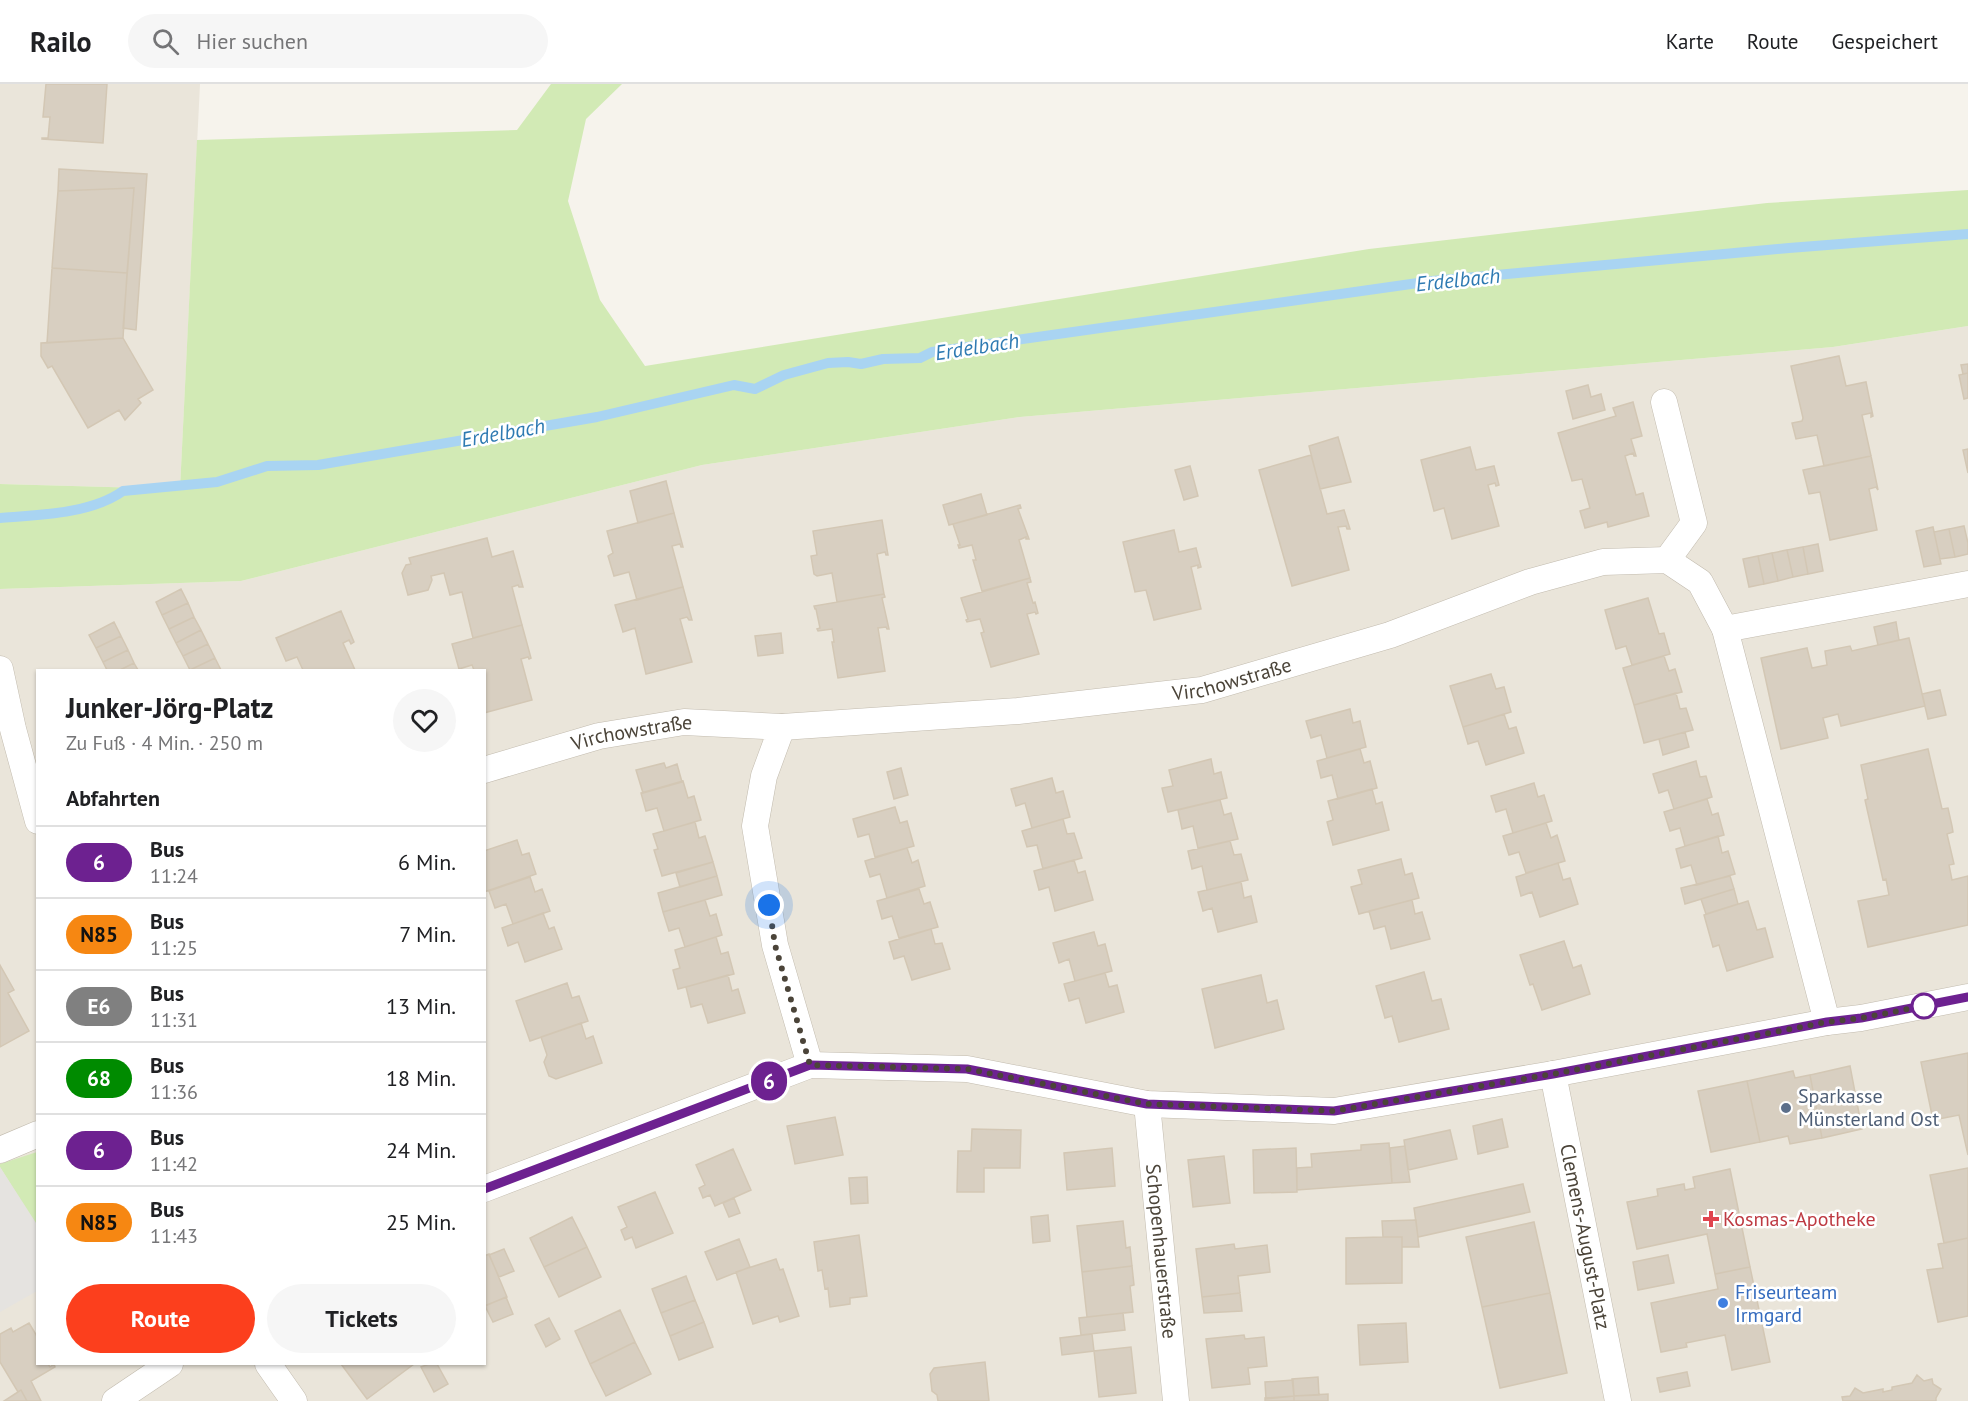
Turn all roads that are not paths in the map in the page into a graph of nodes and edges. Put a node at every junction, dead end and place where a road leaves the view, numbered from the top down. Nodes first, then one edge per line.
1 (1664, 402) dead end
2 (1667, 560) junction
3 (1968, 584) edge
4 (1725, 629) junction
5 (0, 669) edge
6 (782, 727) junction
7 (486, 769) edge
8 (36, 814) edge
9 (1968, 997) edge
10 (1827, 1022) junction
11 (810, 1065) junction
12 (1553, 1074) junction
13 (1147, 1104) junction
14 (36, 1135) edge
15 (0, 1150) edge
16 (486, 1188) edge
17 (169, 1365) edge
18 (269, 1365) edge
19 (115, 1401) edge
20 (294, 1401) edge
21 (1176, 1401) edge
22 (1618, 1401) edge

1 - 2 street
2 - 4 street
2 - 6 street, Virchowstraße
3 - 4 street
4 - 10 street
5 - 8 street
6 - 7 street, Virchowstraße
6 - 11 street
9 - 10 street
10 - 12 street
11 - 13 street
11 - 16 street
12 - 13 street
12 - 22 street, Clemens-August-Platz
13 - 21 street, Schopenhauerstraße
14 - 15 street
17 - 19 street
18 - 20 street

